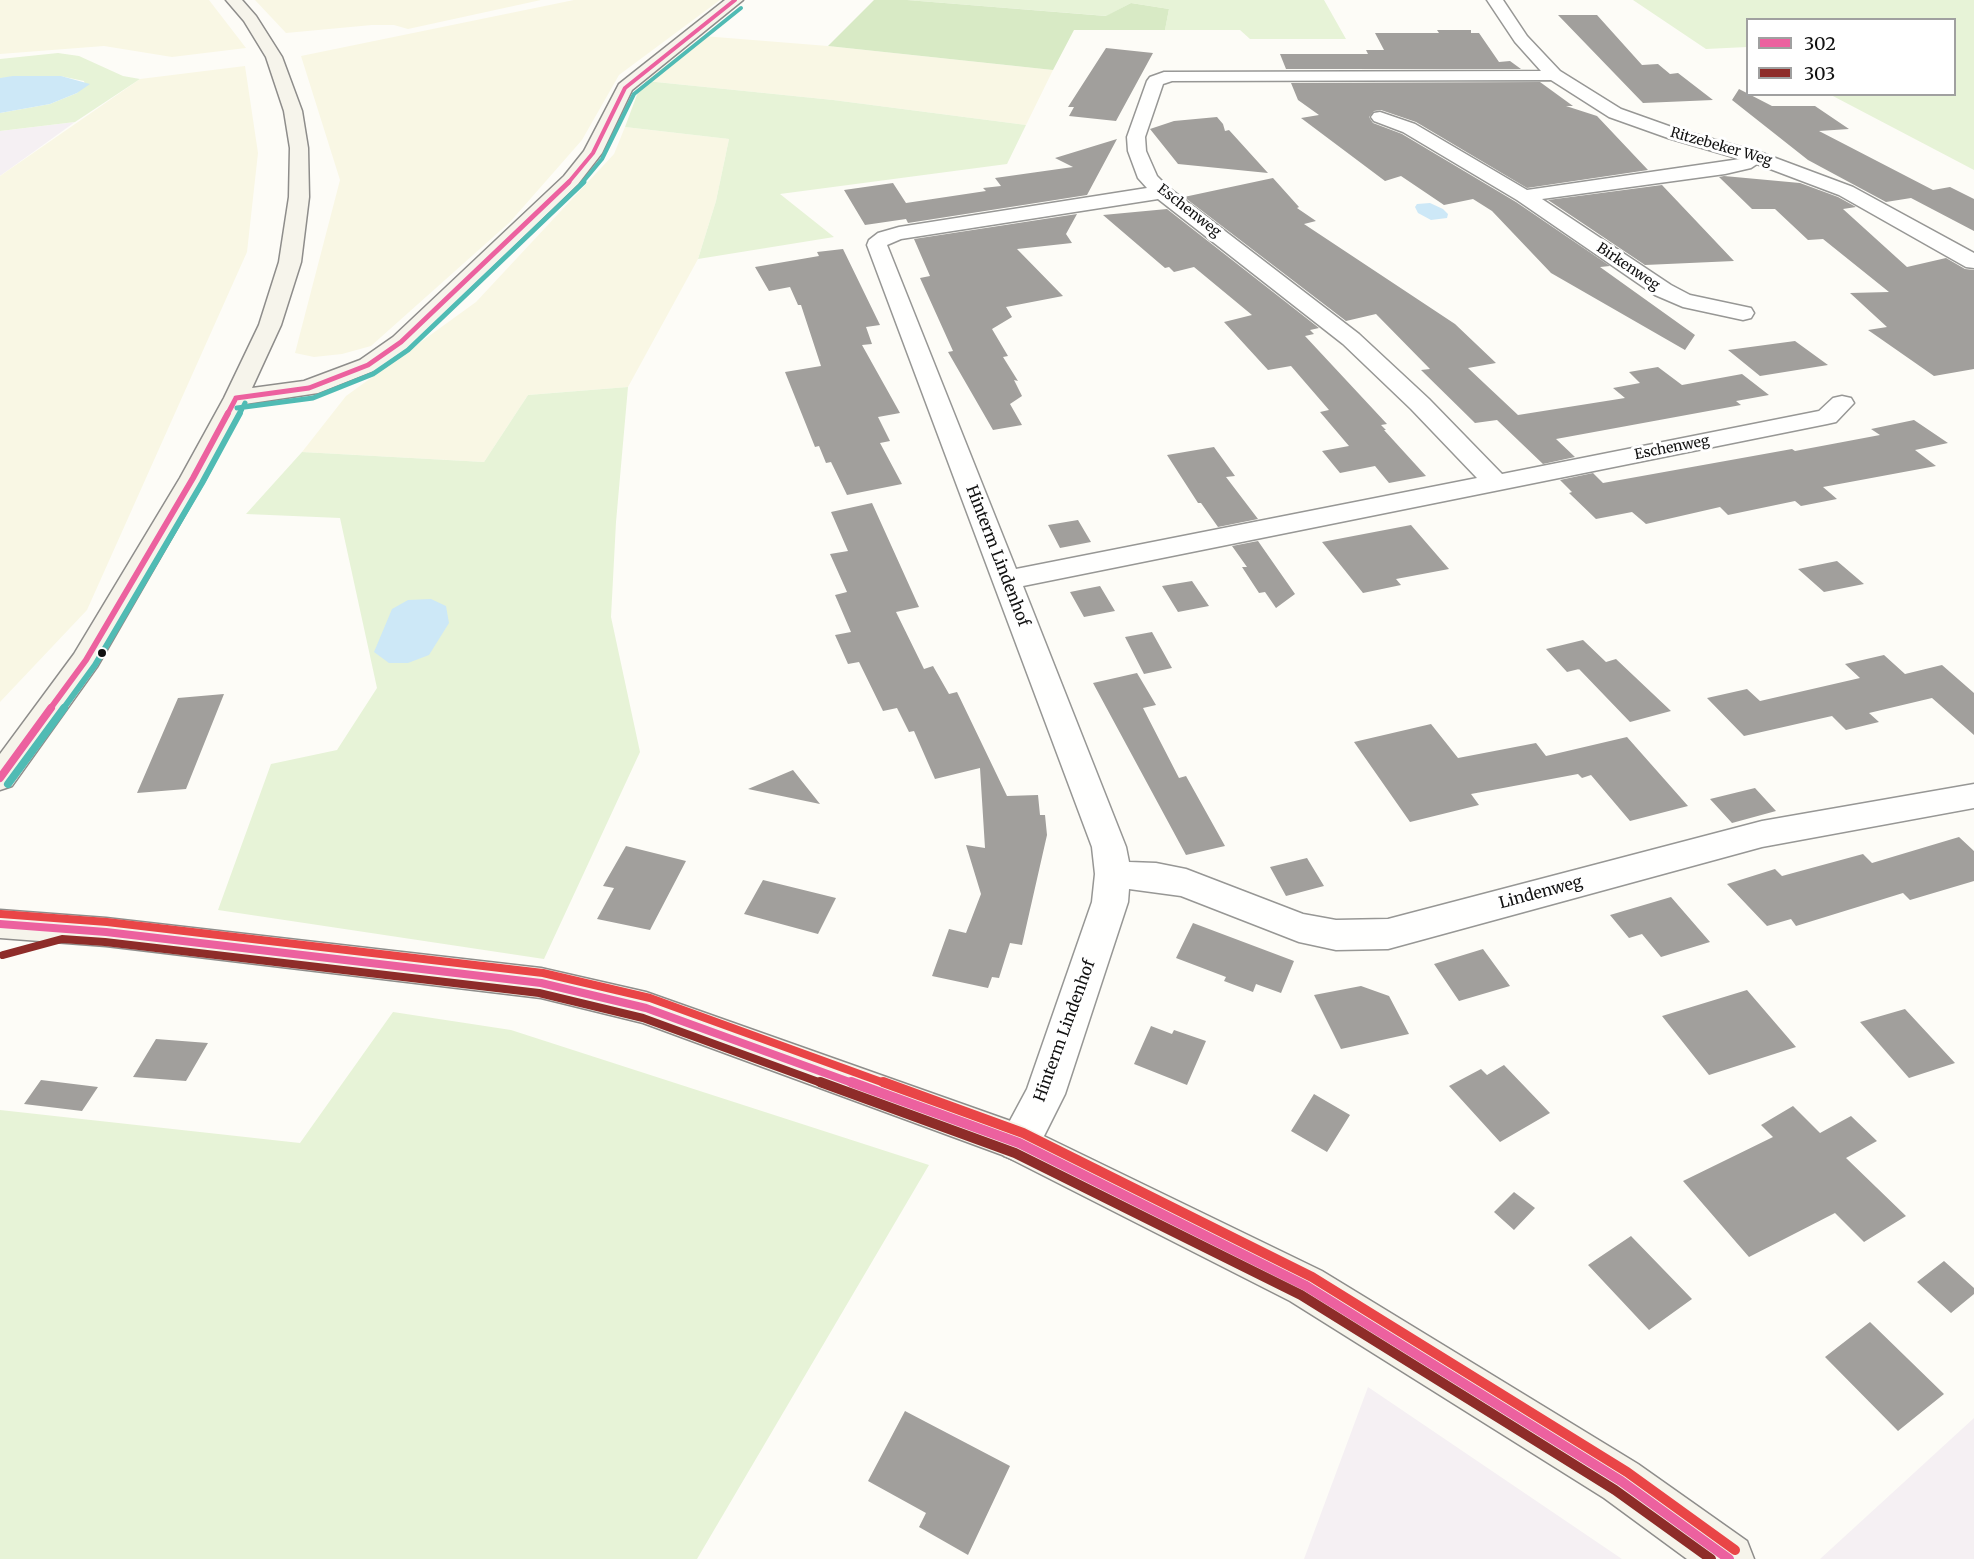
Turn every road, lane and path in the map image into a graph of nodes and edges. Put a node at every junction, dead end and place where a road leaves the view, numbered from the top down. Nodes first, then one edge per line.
1 (234, 0) edge
2 (735, 0) edge
3 (1495, 0) edge
4 (1554, 75) junction
5 (1380, 117) dead end
6 (1755, 157) junction
7 (1162, 192) junction
8 (1524, 196) junction
9 (1974, 262) edge
10 (1743, 313) dead end
11 (236, 398) junction
12 (1842, 403) dead end
13 (1496, 483) junction
14 (1006, 580) junction
15 (0, 778) edge
16 (1974, 796) edge
17 (1113, 874) junction
18 (0, 924) edge
19 (61, 928) junction
20 (0, 945) edge
21 (1019, 1143) junction
22 (1730, 1559) edge

1 - 11 street
2 - 11 street
3 - 4 street, Ritzebeker Weg
4 - 6 street, Ritzebeker Weg
4 - 7 street, Eschenweg
5 - 8 street, Birkenweg
6 - 8 street
6 - 9 street, Ritzebeker Weg
7 - 13 street, Eschenweg
7 - 14 street, Hinterm Lindenhof
8 - 10 street, Birkenweg
11 - 15 street
12 - 13 street, Eschenweg
13 - 14 street, Eschenweg
14 - 17 street, Hinterm Lindenhof
16 - 17 street, Lindenweg
17 - 21 street, Hinterm Lindenhof
18 - 19 street
19 - 20 street
19 - 21 street
21 - 22 street

